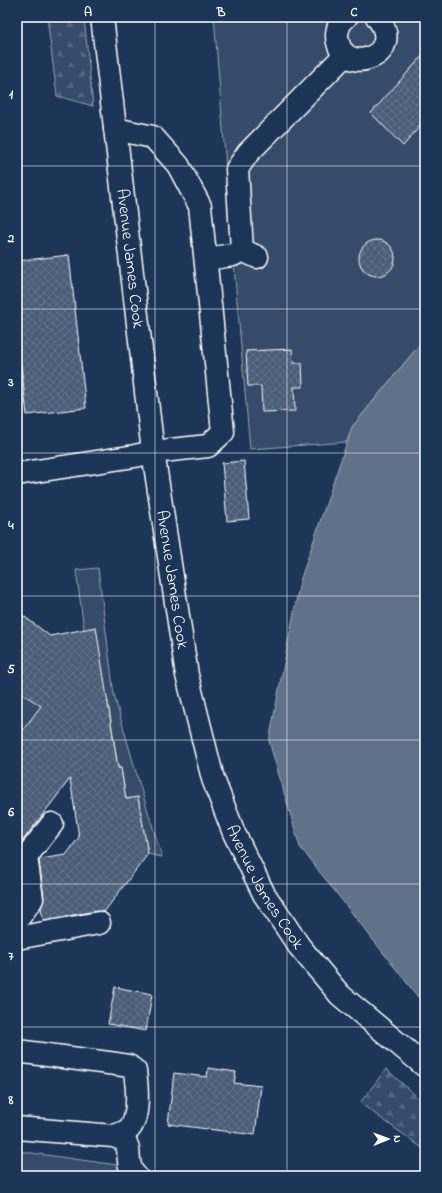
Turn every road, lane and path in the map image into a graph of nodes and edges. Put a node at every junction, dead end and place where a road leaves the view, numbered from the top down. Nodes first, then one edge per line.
1 (102, 17) edge
2 (346, 17) edge
3 (378, 17) edge
4 (345, 55) junction
5 (115, 129) junction
6 (206, 259) junction
7 (153, 452) junction
8 (17, 474) edge
9 (52, 824) dead end
10 (17, 920) edge
11 (99, 923) dead end
12 (17, 938) edge
13 (17, 1051) edge
14 (425, 1066) edge
15 (17, 1128) edge
16 (113, 1136) junction
17 (136, 1176) edge

1 - 5 main road, Avenue James Cook
2 - 4 main road
3 - 4 main road
4 - 6 main road
5 - 6 main road
5 - 7 main road, Avenue James Cook
6 - 7 main road
7 - 8 main road
7 - 14 main road, Avenue James Cook
9 - 10 main road
11 - 12 main road
13 - 16 main road
15 - 16 main road
16 - 17 main road

